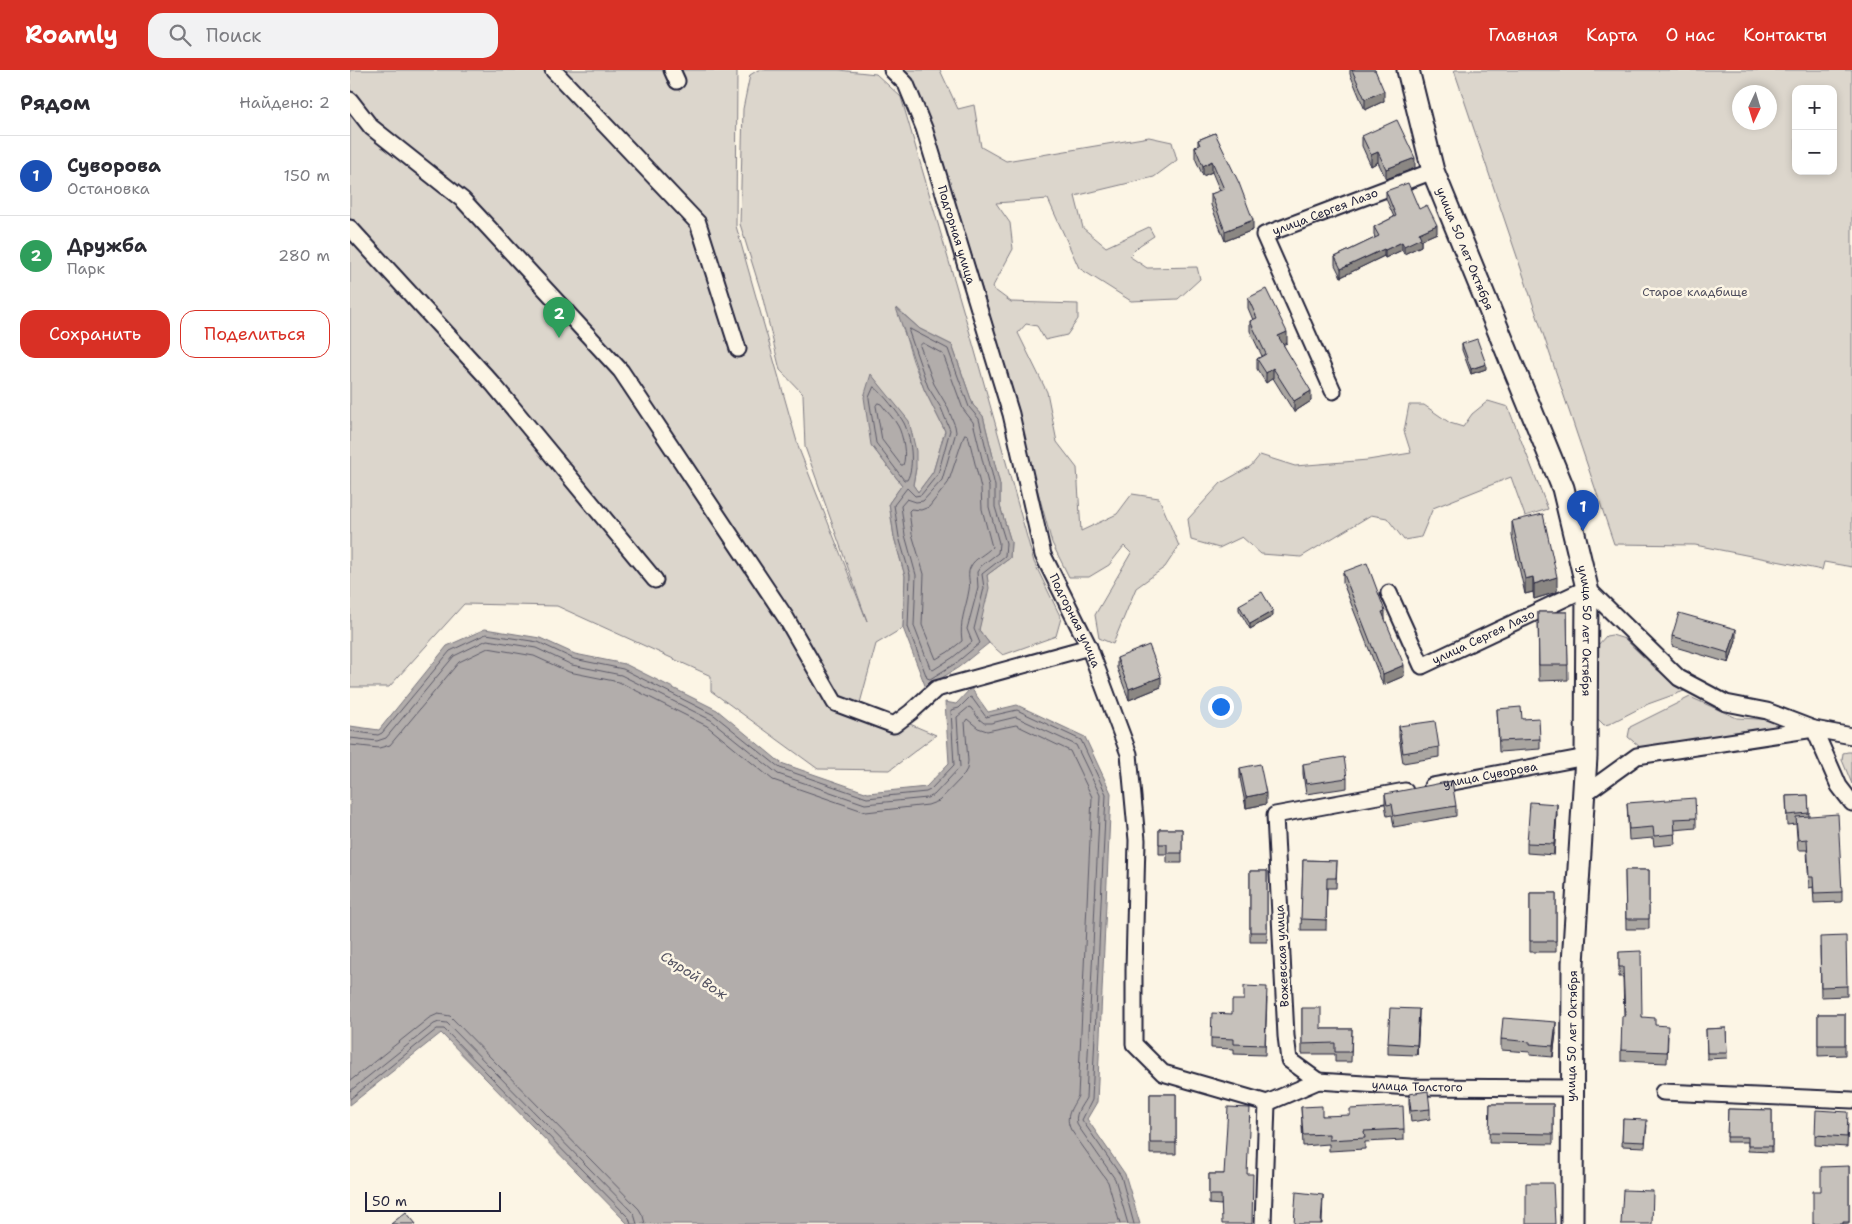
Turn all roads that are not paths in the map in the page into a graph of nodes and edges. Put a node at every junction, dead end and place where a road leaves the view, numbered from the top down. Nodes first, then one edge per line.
1 (553, 70) edge
2 (892, 70) edge
3 (1408, 70) edge
4 (350, 100) edge
5 (1433, 171) junction
6 (350, 228) edge
7 (738, 349) dead end
8 (1333, 391) dead end
9 (655, 580) dead end
10 (1587, 588) junction
11 (1389, 593) dead end
12 (1089, 647) junction
13 (1814, 729) junction
14 (1852, 736) edge
15 (1586, 756) junction
16 (1583, 795) junction
17 (1852, 803) edge
18 (1275, 815) joint
19 (1318, 1080) junction
20 (1571, 1088) junction
21 (1663, 1092) dead end
22 (1852, 1100) edge
23 (1267, 1103) junction
24 (1263, 1224) edge
25 (1572, 1224) edge

1 - 7 street
2 - 12 street, Подгорная улица
3 - 5 main road, улица 50 лет Октября
4 - 12 street
5 - 8 street, улица Сергея Лазо
5 - 10 main road, улица 50 лет Октября
6 - 9 street
10 - 11 street, улица Сергея Лазо
10 - 13 street
10 - 15 main road, улица 50 лет Октября
12 - 23 street, Подгорная улица
13 - 14 street
13 - 16 street
13 - 17 street
15 - 16 main road, улица 50 лет Октября
15 - 18 street, улица Суворова
16 - 20 main road, улица 50 лет Октября
18 - 19 street, Вожевская улица
19 - 20 street, улица Толстого
19 - 23 street, улица Толстого
20 - 25 main road, улица 50 лет Октября
21 - 22 street
23 - 24 street

